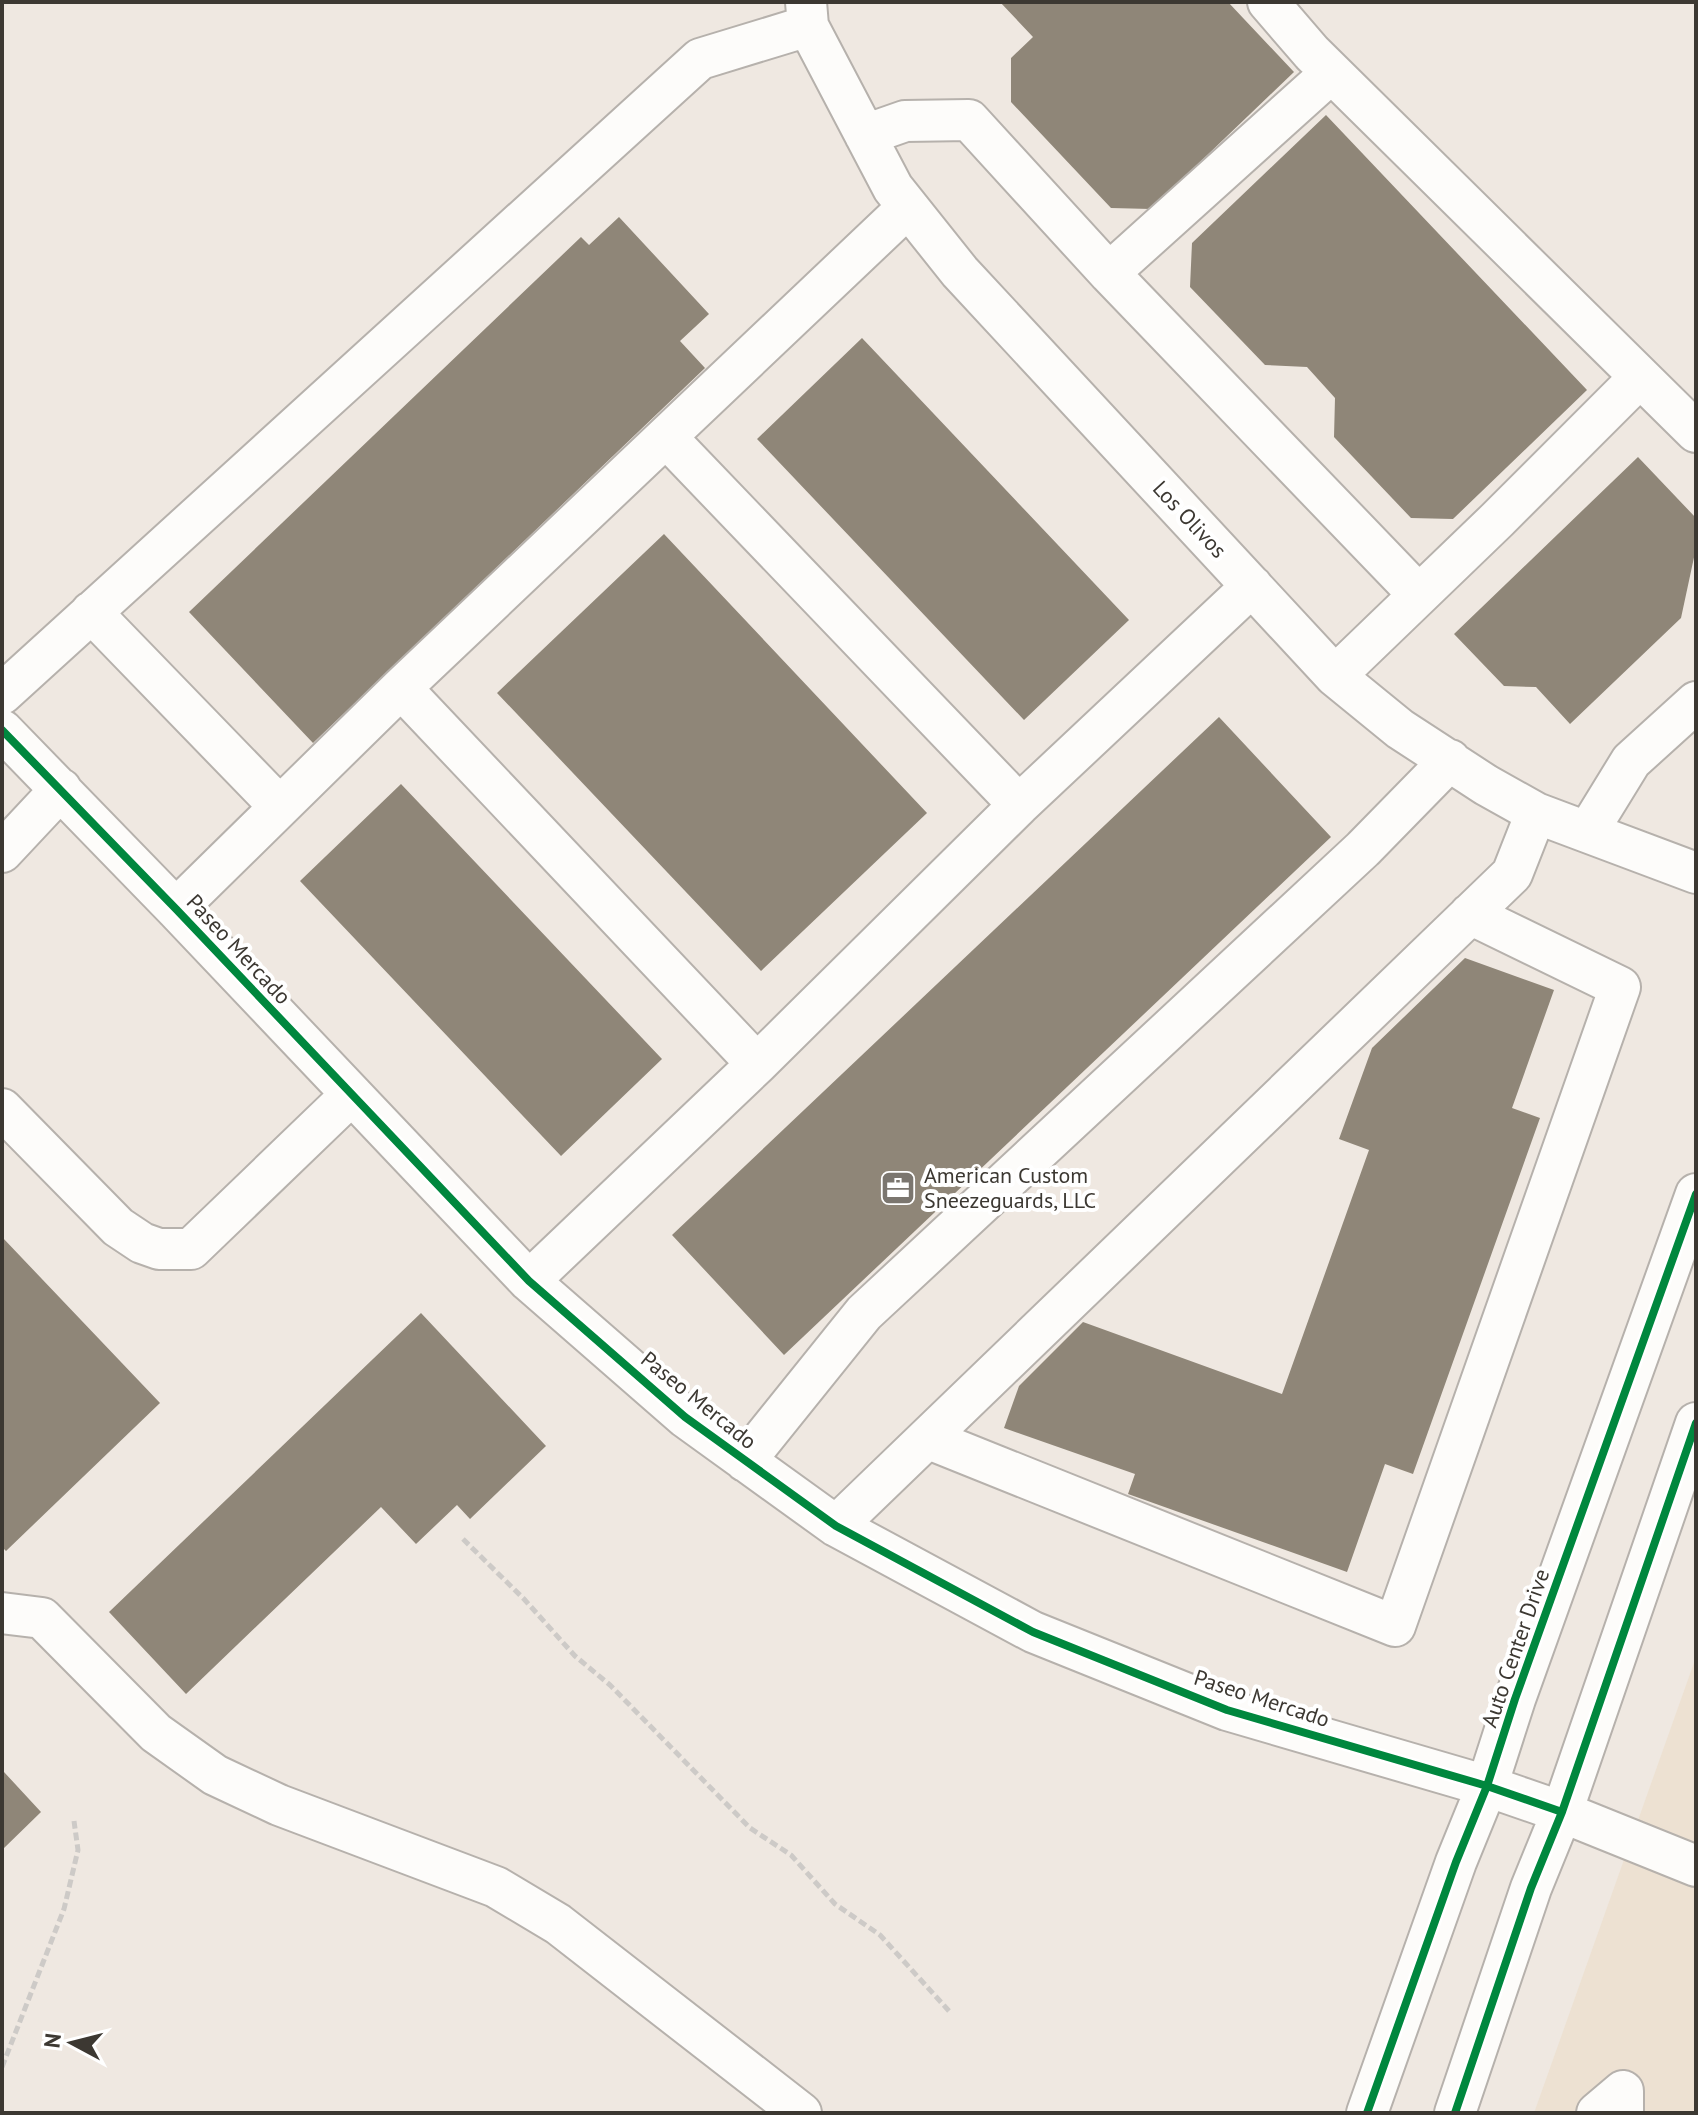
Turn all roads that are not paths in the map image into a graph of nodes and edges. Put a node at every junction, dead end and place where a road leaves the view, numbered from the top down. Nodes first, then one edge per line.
1 (1268, 2) edge
2 (807, 14) edge
3 (1331, 73) junction
4 (865, 135) junction
5 (908, 207) junction
6 (1109, 273) junction
7 (1639, 378) junction
8 (1696, 432) edge
9 (666, 437) junction
10 (1252, 586) junction
11 (1419, 595) junction
12 (91, 612) junction
13 (1335, 676) junction
14 (401, 688) junction
15 (2, 694) edge
16 (1696, 702) edge
17 (2, 730) edge
18 (1450, 760) junction
19 (61, 789) junction
20 (1019, 805) junction
21 (280, 807) junction
22 (1536, 813) junction
23 (1588, 831) junction
24 (2, 852) edge
25 (1696, 873) edge
26 (176, 909) junction
27 (1470, 914) junction
28 (757, 1064) junction
29 (351, 1095) junction
30 (2, 1109) edge
31 (1696, 1194) edge
32 (529, 1281) junction
33 (1696, 1423) edge
34 (929, 1439) junction
35 (745, 1461) junction
36 (836, 1526) junction
37 (2, 1613) edge
38 (1487, 1786) junction
39 (1562, 1812) junction
40 (1696, 1866) edge
41 (801, 2113) edge
42 (1367, 2113) edge
43 (1455, 2113) edge
44 (1597, 2113) edge
45 (1623, 2113) edge

1 - 3 street
2 - 4 street, Los Olivos
2 - 12 street
3 - 6 street
3 - 7 street
4 - 5 street, Los Olivos
4 - 6 street
5 - 9 street
5 - 10 street, Los Olivos
6 - 11 street
7 - 8 street
7 - 11 street
9 - 14 street
9 - 20 street
10 - 13 street, Los Olivos
10 - 20 street
11 - 13 street
12 - 15 street
12 - 21 street
13 - 18 street, Los Olivos
14 - 21 street
14 - 28 street
16 - 23 street
17 - 19 street, Paseo Mercado
18 - 22 street, Los Olivos
18 - 35 street
19 - 24 street
19 - 26 street, Paseo Mercado
20 - 28 street
21 - 26 street
22 - 23 street, Los Olivos
22 - 27 street
23 - 25 street, Los Olivos
26 - 29 street, Paseo Mercado
27 - 34 street
27 - 34 street
28 - 32 street
29 - 30 street
29 - 32 street, Paseo Mercado
31 - 38 street, Auto Center Drive
32 - 35 street, Paseo Mercado
33 - 39 street
34 - 36 street
35 - 36 street, Paseo Mercado
36 - 38 street, Paseo Mercado
37 - 41 street
38 - 39 street, Paseo Mercado
38 - 42 street, Auto Center Drive
39 - 40 street, Paseo Mercado
39 - 43 street
44 - 45 street

